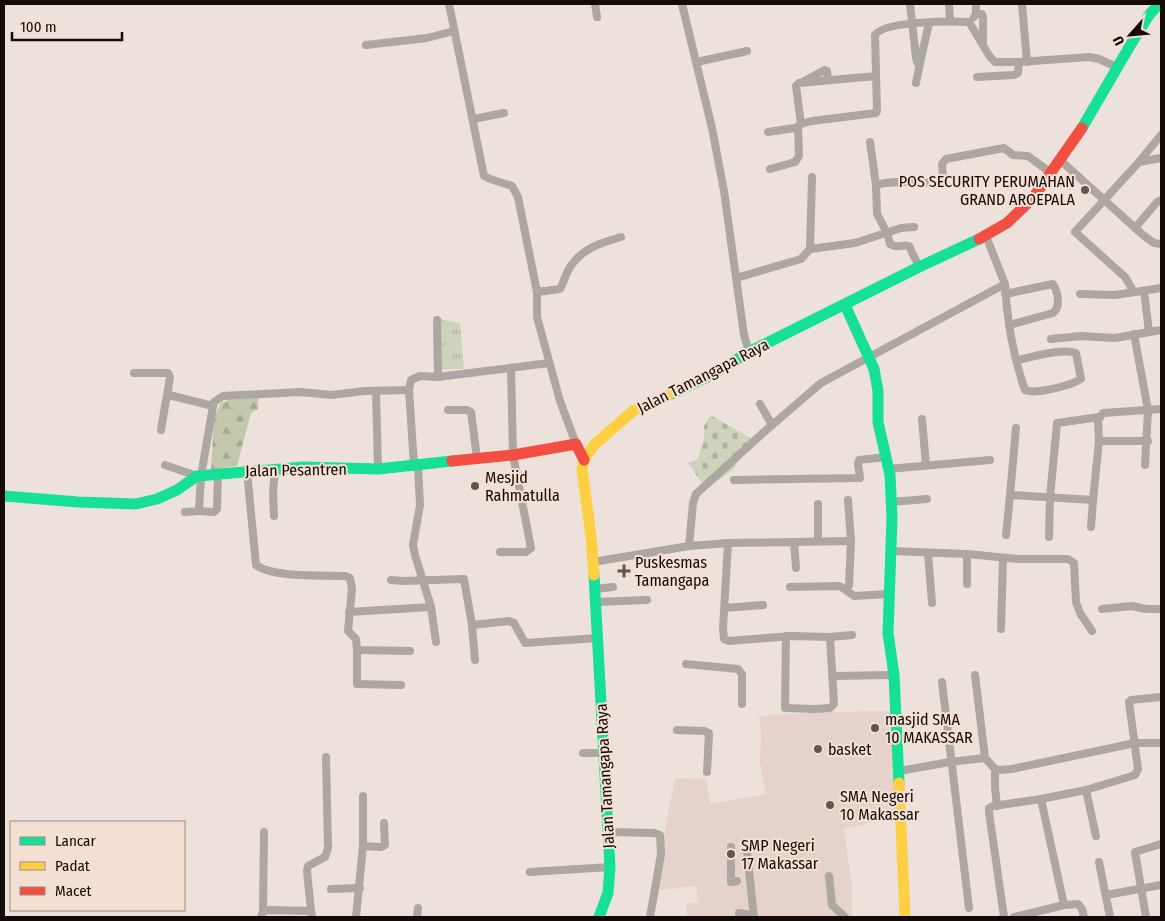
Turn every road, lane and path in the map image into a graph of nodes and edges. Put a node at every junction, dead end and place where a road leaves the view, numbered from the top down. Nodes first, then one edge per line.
1 (449, 4) edge
2 (595, 4) edge
3 (682, 4) edge
4 (910, 4) edge
5 (949, 4) edge
6 (976, 4) edge
7 (1022, 4) edge
8 (1159, 4) edge
9 (976, 14) junction
10 (597, 17) dead end
11 (950, 21) junction
12 (969, 22) junction
13 (929, 23) junction
14 (912, 24) junction
15 (454, 31) junction
16 (366, 45) dead end
17 (983, 46) junction
18 (747, 52) dead end
19 (697, 62) junction
20 (995, 62) junction
21 (1023, 62) junction
22 (920, 63) junction
23 (1117, 67) junction
24 (876, 76) junction
25 (977, 77) dead end
26 (991, 77) junction
27 (916, 84) dead end
28 (504, 113) dead end
29 (473, 119) junction
30 (799, 125) junction
31 (768, 132) dead end
32 (1161, 135) edge
33 (870, 142) dead end
34 (1161, 158) edge
35 (1060, 160) junction
36 (1139, 162) junction
37 (770, 169) dead end
38 (1051, 173) junction
39 (812, 177) dead end
40 (876, 185) junction
41 (1105, 200) junction
42 (1161, 200) edge
43 (914, 227) dead end
44 (1135, 228) junction
45 (887, 233) junction
46 (986, 236) junction
47 (621, 238) dead end
48 (1161, 244) edge
49 (810, 249) junction
50 (919, 267) junction
51 (736, 278) junction
52 (1004, 284) junction
53 (1161, 288) edge
54 (1144, 291) junction
55 (537, 292) junction
56 (1133, 292) junction
57 (1005, 294) junction
58 (1080, 294) dead end
59 (846, 305) junction
60 (437, 320) dead end
61 (1009, 324) junction
62 (1161, 330) edge
63 (1149, 332) junction
64 (1134, 334) junction
65 (1051, 338) dead end
66 (749, 352) junction
67 (869, 356) junction
68 (1017, 360) junction
69 (549, 363) junction
70 (511, 368) junction
71 (134, 373) dead end
72 (438, 377) junction
73 (409, 390) junction
74 (376, 391) junction
75 (167, 396) junction
76 (760, 404) dead end
77 (213, 406) junction
78 (1161, 409) edge
79 (448, 410) dead end
80 (1148, 410) junction
81 (1100, 417) junction
82 (922, 418) dead end
83 (772, 425) junction
84 (1016, 428) dead end
85 (161, 430) dead end
86 (1099, 441) junction
87 (1148, 441) junction
88 (576, 444) junction
89 (514, 454) junction
90 (886, 457) junction
91 (476, 458) junction
92 (584, 460) junction
93 (990, 460) dead end
94 (165, 465) dead end
95 (416, 465) junction
96 (926, 465) junction
97 (1145, 465) dead end
98 (275, 468) junction
99 (378, 469) junction
100 (888, 469) junction
101 (247, 471) junction
102 (218, 473) junction
103 (199, 476) junction
104 (734, 480) dead end
105 (1010, 495) junction
106 (4, 496) edge
107 (1050, 497) junction
108 (927, 499) dead end
109 (848, 500) dead end
110 (1093, 500) junction
111 (890, 502) junction
112 (818, 504) dead end
113 (200, 511) junction
114 (185, 512) dead end
115 (274, 516) dead end
116 (1091, 527) dead end
117 (1006, 536) dead end
118 (1049, 537) dead end
119 (818, 541) junction
120 (851, 541) junction
121 (794, 542) junction
122 (728, 543) junction
123 (689, 546) junction
124 (891, 551) junction
125 (500, 552) dead end
126 (928, 553) junction
127 (967, 554) junction
128 (1003, 558) junction
129 (593, 562) junction
130 (796, 568) dead end
131 (391, 580) dead end
132 (424, 580) junction
133 (967, 584) dead end
134 (849, 585) dead end
135 (613, 587) dead end
136 (790, 588) dead end
137 (595, 589) junction
138 (889, 594) junction
139 (647, 600) dead end
140 (596, 602) junction
141 (932, 603) dead end
142 (763, 605) dead end
143 (431, 607) junction
144 (725, 608) junction
145 (1102, 609) dead end
146 (1161, 609) edge
147 (349, 612) junction
148 (472, 625) junction
149 (1001, 629) dead end
150 (1092, 631) dead end
151 (852, 635) dead end
152 (786, 636) junction
153 (830, 637) junction
154 (598, 638) junction
155 (436, 642) dead end
156 (357, 650) junction
157 (410, 651) dead end
158 (475, 660) dead end
159 (686, 664) dead end
160 (894, 675) junction
161 (975, 675) dead end
162 (833, 676) junction
163 (942, 682) dead end
164 (401, 686) dead end
165 (1161, 697) edge
166 (742, 704) dead end
167 (677, 730) dead end
168 (1135, 743) junction
169 (1161, 743) edge
170 (604, 752) junction
171 (583, 753) dead end
172 (326, 757) dead end
173 (985, 758) junction
174 (950, 762) junction
175 (995, 769) junction
176 (899, 771) junction
177 (706, 772) dead end
178 (1086, 790) junction
179 (363, 796) dead end
180 (1041, 799) junction
181 (997, 806) junction
182 (384, 823) dead end
183 (264, 832) dead end
184 (609, 832) junction
185 (1096, 836) dead end
186 (1161, 844) edge
187 (363, 846) junction
188 (731, 847) dead end
189 (747, 852) dead end
190 (1099, 862) dead end
191 (610, 867) junction
192 (530, 872) dead end
193 (830, 876) dead end
194 (737, 882) dead end
195 (1161, 885) edge
196 (360, 888) junction
197 (1142, 888) junction
198 (331, 889) dead end
199 (1106, 895) junction
200 (1064, 905) junction
201 (418, 908) dead end
202 (969, 908) dead end
203 (739, 913) dead end
204 (1048, 913) edge
205 (262, 914) edge
206 (311, 914) edge
207 (754, 916) edge
208 (356, 917) edge
209 (417, 917) edge
210 (599, 917) edge
211 (650, 917) edge
212 (845, 917) edge
213 (905, 917) edge
214 (1004, 917) edge
215 (1014, 917) edge
216 (1084, 917) edge
217 (1110, 917) edge
218 (1146, 917) edge

1 - 15 street
2 - 10 street
3 - 19 street
4 - 14 street
5 - 11 street
6 - 9 street
7 - 21 street
8 - 23 main road, Jalan Tamangapa Raya
9 - 12 street
9 - 17 street
11 - 12 street
11 - 13 street
12 - 17 street
13 - 14 street
13 - 22 street
14 - 22 street
14 - 24 street
15 - 16 street
15 - 29 street
17 - 20 street
18 - 19 street
19 - 51 street
20 - 21 street
20 - 26 street
21 - 23 street
21 - 26 street
22 - 27 street
23 - 35 main road, Jalan Tamangapa Raya
24 - 30 street
24 - 30 street
25 - 26 street
28 - 29 street
29 - 55 street
30 - 31 street
30 - 37 street
32 - 36 street
33 - 40 street
34 - 36 street
35 - 38 main road, Jalan Tamangapa Raya
35 - 41 street
36 - 41 street
38 - 40 street
38 - 46 main road, Jalan Tamangapa Raya
39 - 49 street
40 - 45 street
41 - 44 street
41 - 56 street
42 - 44 street
43 - 45 street
44 - 48 street
45 - 49 street
45 - 50 street
46 - 50 main road, Jalan Tamangapa Raya
46 - 52 street
47 - 55 street
49 - 51 street
50 - 59 main road, Jalan Tamangapa Raya
51 - 66 street
52 - 57 street
52 - 67 street
53 - 54 street
54 - 56 street
54 - 63 street
55 - 69 street
56 - 58 street
57 - 61 street
57 - 61 street
59 - 66 main road, Jalan Tamangapa Raya
59 - 67 main road
60 - 72 street
61 - 68 street
62 - 63 street
63 - 64 street
64 - 65 street
64 - 80 street
66 - 92 main road, Jalan Tamangapa Raya
67 - 83 street
67 - 90 main road
68 - 68 street
69 - 70 street
69 - 88 street
70 - 72 street
70 - 89 street
71 - 75 street
72 - 73 street
73 - 74 street
73 - 95 street
74 - 77 street
74 - 99 street
75 - 77 street
75 - 85 street
76 - 83 street
77 - 103 street
78 - 80 street
79 - 91 street
80 - 81 street
80 - 87 street
81 - 86 street
81 - 107 street
82 - 96 street
83 - 123 street
84 - 105 street
86 - 87 street
86 - 110 street
87 - 97 street
88 - 89 main road, Jalan Pesantren
88 - 92 main road
89 - 91 main road, Jalan Pesantren
89 - 125 street
90 - 100 main road
90 - 104 street
91 - 95 main road, Jalan Pesantren
92 - 129 main road, Jalan Tamangapa Raya
93 - 96 street
94 - 103 street
95 - 99 main road, Jalan Pesantren
95 - 132 street
96 - 100 street
98 - 99 main road, Jalan Pesantren
98 - 101 main road, Jalan Pesantren
98 - 115 street
100 - 111 main road
101 - 102 main road, Jalan Pesantren
101 - 147 street
102 - 103 main road, Jalan Pesantren
102 - 113 street
103 - 106 main road, Jalan Pesantren
103 - 113 street
105 - 107 street
105 - 117 street
107 - 110 street
107 - 118 street
108 - 111 street
109 - 120 street
110 - 116 street
111 - 124 main road
112 - 119 street
113 - 114 street
119 - 120 street
119 - 121 street
120 - 134 street
121 - 122 street
121 - 130 street
122 - 123 street
122 - 144 street
123 - 129 street
124 - 126 street
124 - 138 main road
126 - 127 street
126 - 141 street
127 - 128 street
127 - 133 street
128 - 149 street
128 - 150 street
129 - 137 main road, Jalan Tamangapa Raya
131 - 132 street
132 - 143 street
132 - 148 street
135 - 137 street
136 - 138 street
137 - 140 main road, Jalan Tamangapa Raya
138 - 160 main road
139 - 140 street
140 - 154 main road, Jalan Tamangapa Raya
142 - 144 street
143 - 147 street
143 - 155 street
144 - 152 street
145 - 146 street
147 - 156 street
148 - 154 street
148 - 158 street
151 - 153 street
152 - 153 street
152 - 162 street
153 - 162 street
154 - 170 main road, Jalan Tamangapa Raya
156 - 157 street
156 - 164 street
159 - 166 street
160 - 162 street
160 - 176 main road
161 - 173 street
163 - 174 street
165 - 168 street
167 - 177 street
168 - 169 street
168 - 175 street
168 - 178 street
170 - 171 street
170 - 184 main road, Jalan Tamangapa Raya
172 - 206 street
173 - 174 street
173 - 175 street
174 - 176 street
174 - 202 street
175 - 181 street
176 - 213 main road
178 - 180 street
178 - 185 street
179 - 187 street
180 - 181 street
180 - 200 street
181 - 214 street
182 - 187 street
183 - 205 street
184 - 191 main road, Jalan Tamangapa Raya
184 - 211 street
186 - 197 street
187 - 196 street
188 - 194 street
189 - 207 street
190 - 199 street
191 - 192 street
191 - 210 main road, Jalan Tamangapa Raya
193 - 212 street
195 - 197 street
196 - 198 street
196 - 208 street
197 - 199 street
197 - 218 street
199 - 217 street
200 - 204 street
200 - 216 street
201 - 209 street
203 - 207 street
204 - 215 street
205 - 206 street

